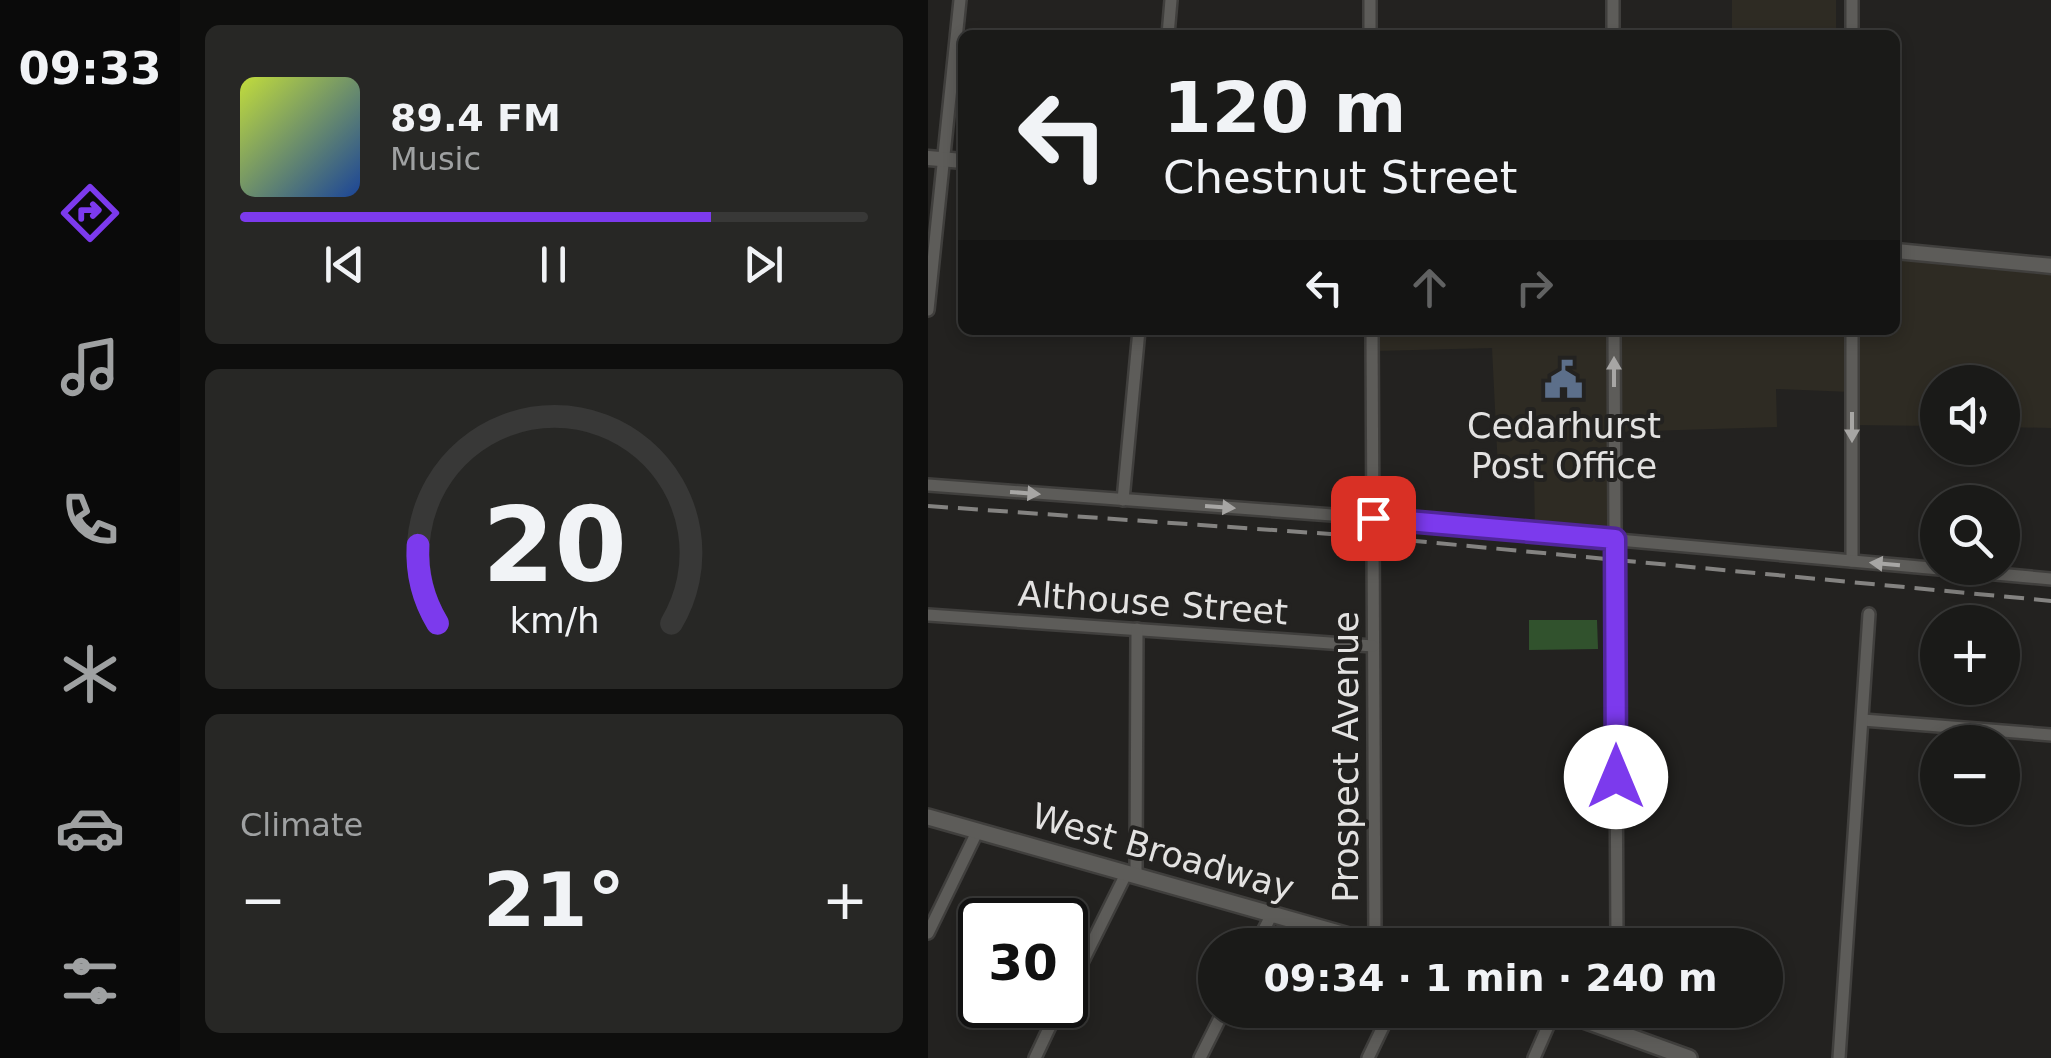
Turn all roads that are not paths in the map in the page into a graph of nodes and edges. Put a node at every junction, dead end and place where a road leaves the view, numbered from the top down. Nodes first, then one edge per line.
1 (960, 0) edge
2 (1171, 0) edge
3 (1370, 0) edge
4 (1613, 0) edge
5 (1852, 0) edge
6 (1168, 30) edge
7 (1370, 30) edge
8 (1613, 30) edge
9 (1852, 30) edge
10 (928, 158) edge
11 (945, 159) junction
12 (958, 160) edge
13 (1900, 251) edge
14 (2052, 266) edge
15 (928, 310) edge
16 (1139, 335) edge
17 (1372, 335) edge
18 (1614, 335) edge
19 (1852, 335) edge
20 (928, 485) edge
21 (1123, 500) junction
22 (1373, 518) junction
23 (1615, 539) junction
24 (1852, 561) junction
25 (2052, 579) edge
26 (1868, 614) dead end
27 (928, 615) edge
28 (1137, 629) junction
29 (1373, 646) junction
30 (1862, 720) junction
31 (2052, 735) edge
32 (928, 817) edge
33 (978, 830) junction
34 (1132, 873) junction
35 (1272, 914) junction
36 (1265, 928) edge
37 (1321, 928) edge
38 (1378, 928) edge
39 (1617, 928) edge
40 (928, 933) edge
41 (1088, 954) edge
42 (1049, 1028) edge
43 (1215, 1028) edge
44 (1382, 1028) edge
45 (1547, 1028) edge
46 (1606, 1028) edge
47 (1617, 1028) edge
48 (1617, 1032) junction
49 (1034, 1058) edge
50 (1200, 1058) edge
51 (1368, 1058) edge
52 (1534, 1058) edge
53 (1689, 1058) edge
54 (1839, 1058) edge

1 - 11 street
2 - 6 street
3 - 7 street
4 - 8 street
5 - 9 street
10 - 11 street
11 - 12 street
11 - 15 street
13 - 14 street
16 - 21 street
17 - 22 street, Prospect Avenue
23 -> 18 street
19 -> 24 street
20 -> 21 street
21 -> 22 street
22 - 23 street
22 - 29 street, Prospect Avenue
23 - 24 street
23 - 39 street
25 -> 24 street
26 - 30 street
27 - 28 street, Althouse Street
28 - 29 street, Althouse Street
28 - 34 street
29 - 38 street, Prospect Avenue
30 - 31 street
30 - 54 street
32 - 33 main road, West Broadway
33 - 34 main road, West Broadway
33 - 40 street
34 - 35 main road, West Broadway
34 - 41 street
35 - 36 street
35 - 37 main road, West Broadway
42 - 49 street
43 - 50 street
44 - 51 street
45 - 52 street
46 - 48 main road
47 - 48 street
48 - 53 main road

